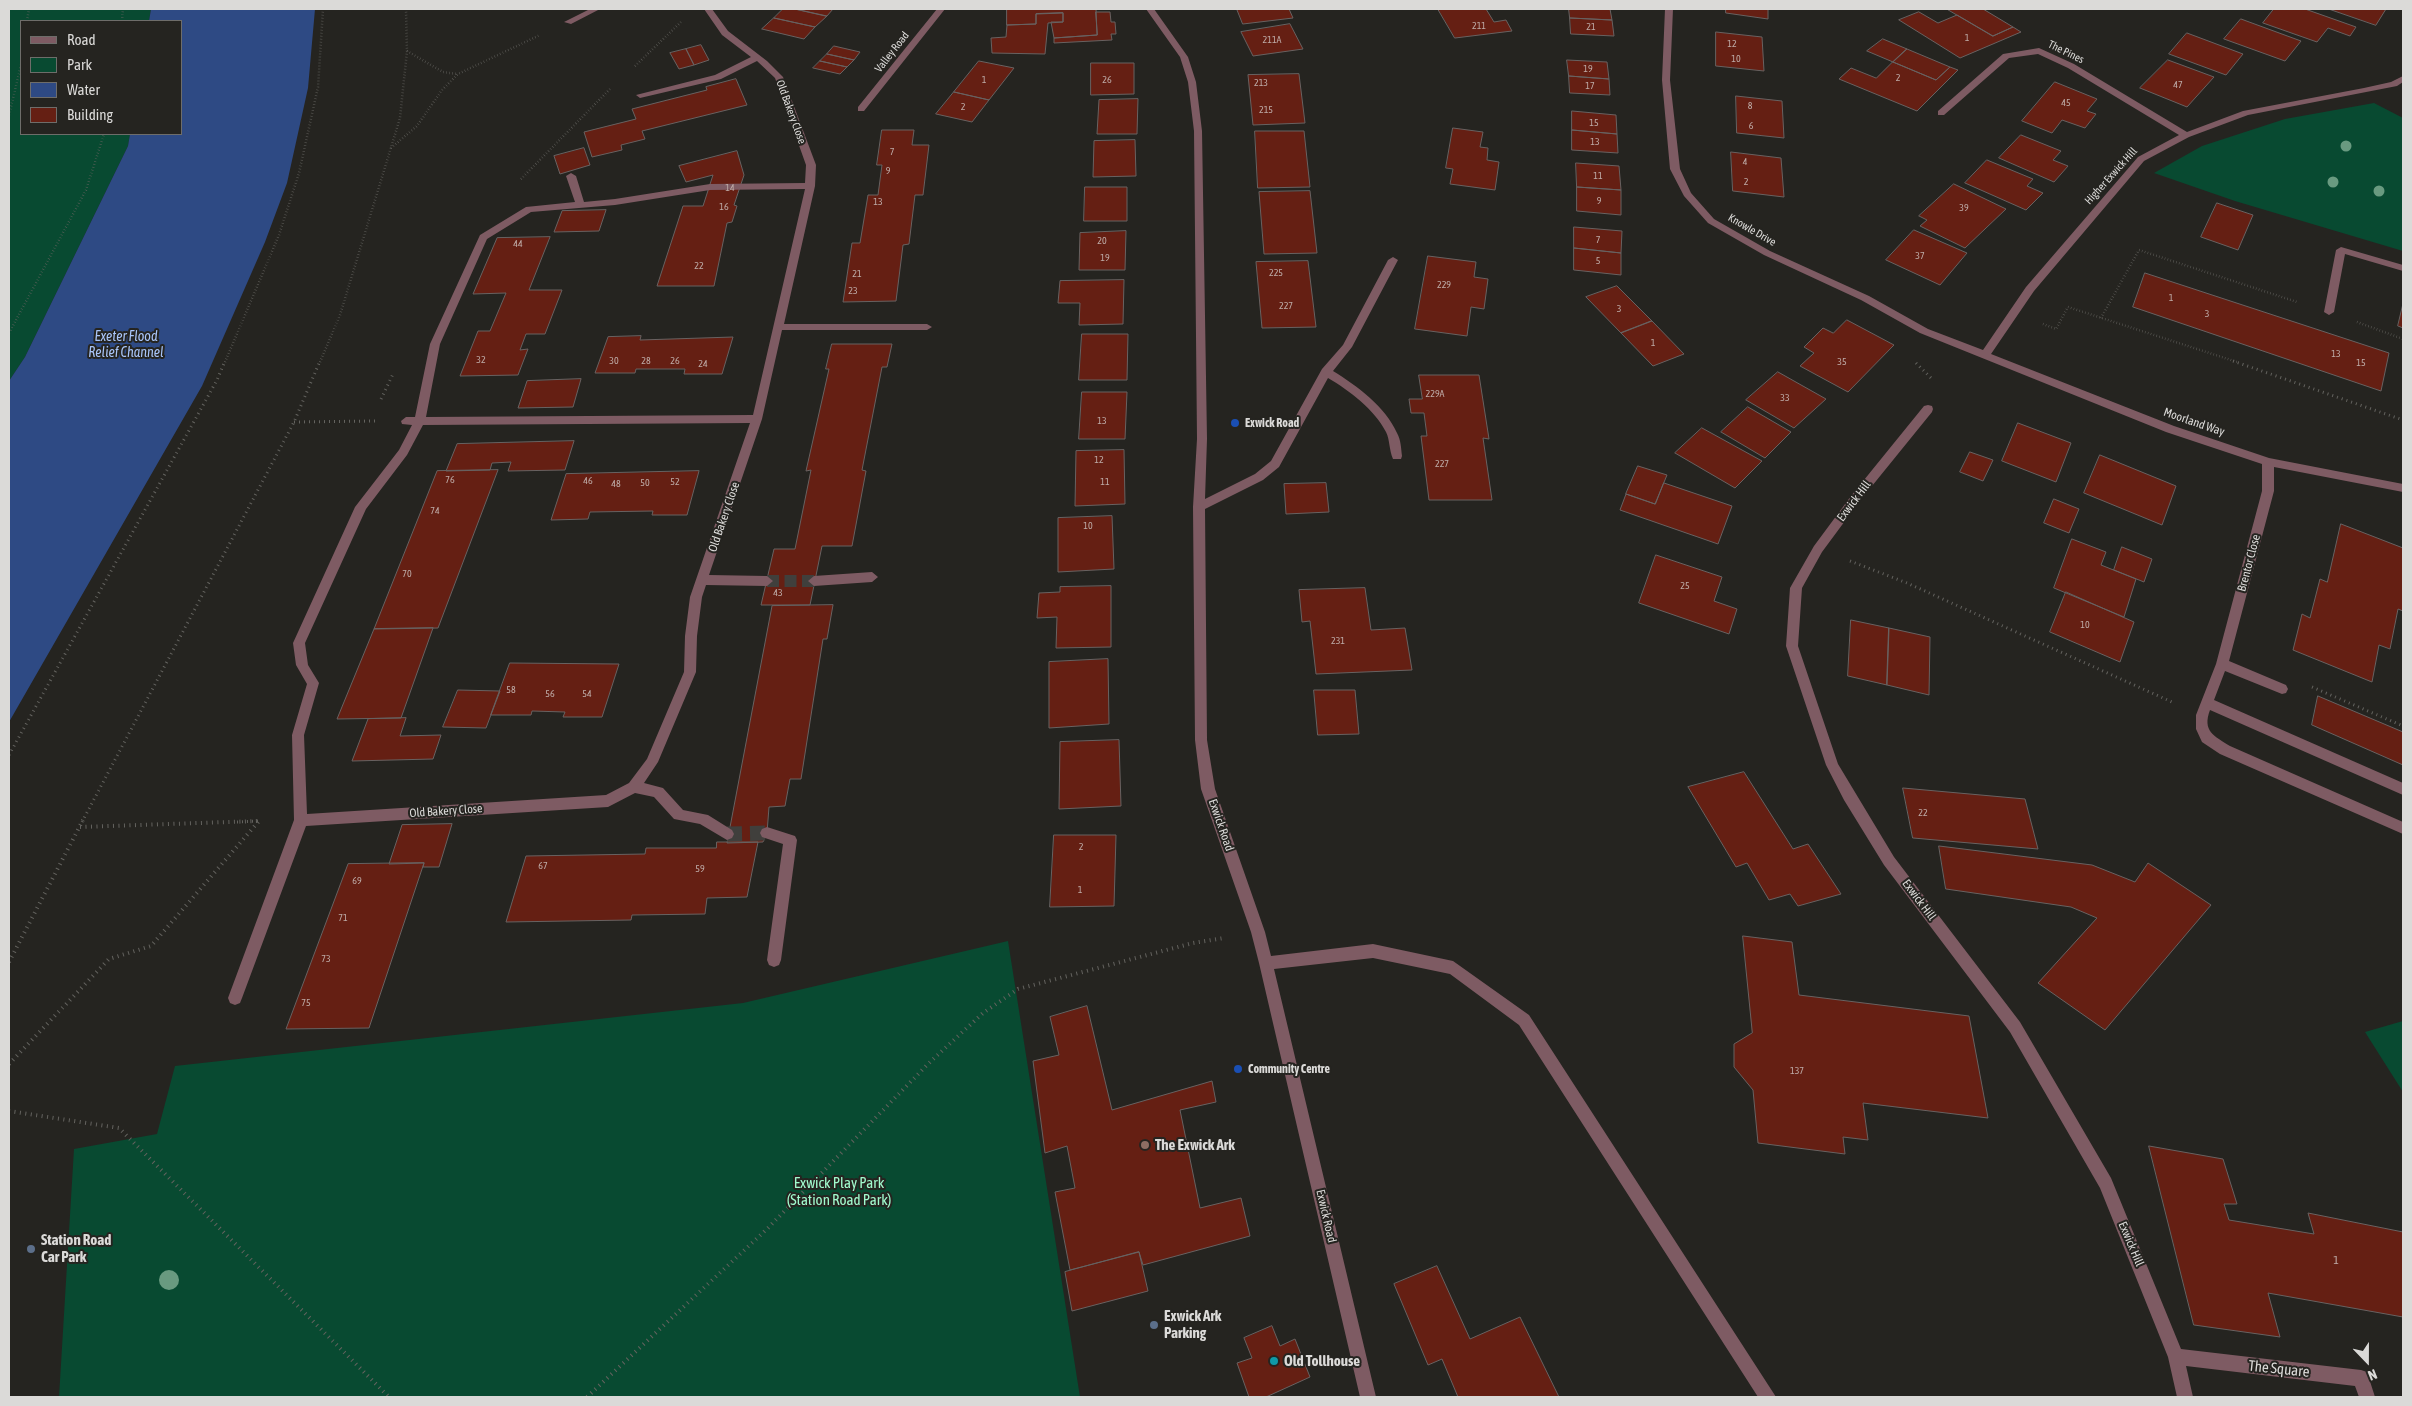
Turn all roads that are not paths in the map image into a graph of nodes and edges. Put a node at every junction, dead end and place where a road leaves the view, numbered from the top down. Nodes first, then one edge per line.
1 (596, 9) edge
2 (708, 9) edge
3 (941, 9) edge
4 (1150, 9) edge
5 (1669, 9) edge
6 (568, 22) road end
7 (757, 58) junction
8 (2403, 79) edge
9 (640, 95) dead end
10 (862, 109) dead end
11 (1941, 113) dead end
12 (2186, 135) junction
13 (571, 176) dead end
14 (810, 186) junction
15 (581, 206) junction
16 (1393, 260) dead end
17 (2403, 268) edge
18 (2329, 312) road end
19 (777, 327) junction
20 (927, 327) dead end
21 (1984, 356) junction
22 (1326, 372) junction
23 (1928, 409) road end
24 (757, 419) junction
25 (406, 420) road end
26 (420, 420) junction
27 (1397, 456) dead end
28 (2268, 462) junction
29 (2403, 488) edge
30 (1200, 507) junction
31 (872, 577) dead end
32 (703, 580) junction
33 (767, 581) tunnel mouth
34 (814, 581) tunnel mouth
35 (2222, 664) junction
36 (2282, 689) road end
37 (2205, 709) junction
38 (634, 787) junction
39 (2403, 789) edge
40 (301, 820) junction
41 (2403, 828) edge
42 (767, 833) tunnel mouth
43 (727, 834) tunnel mouth
44 (774, 960) dead end
45 (1266, 963) junction
46 (235, 998) dead end
47 (2176, 1357) junction
48 (1368, 1397) edge
49 (1768, 1397) edge
50 (2185, 1397) edge
51 (2368, 1397) edge

1 - 6 street
2 - 7 street, Old Bakery Close
3 - 10 street, Valley Road
4 - 30 street, Exwick Road
5 - 21 street, Knowle Drive
7 - 9 street
7 - 14 street, Old Bakery Close
8 - 12 street, Higher Exwick Hill
11 - 12 street, The Pines
12 - 21 street, Higher Exwick Hill
13 - 15 street
14 - 15 street
14 - 19 street, Old Bakery Close
15 - 26 street
16 - 22 street
17 - 18 street
19 - 20 street
19 - 24 street, Old Bakery Close
21 - 28 street, Moorland Way
22 - 27 street
22 - 30 street
23 - 47 street, Exwick Hill
24 - 26 street
24 - 32 street, Old Bakery Close
25 - 26 street
26 - 40 street
28 - 29 street, Moorland Way
28 - 35 street, Brentor Close
30 - 45 street, Exwick Road
31 - 34 street
32 - 33 street
32 - 38 street, Old Bakery Close
35 - 36 street
35 - 37 street, Brentor Close
37 - 39 street
37 - 41 street
38 - 40 street, Old Bakery Close
38 - 43 street
40 - 46 street
42 - 44 street
45 - 48 street, Exwick Road
45 - 49 street
47 - 50 street, Exwick Hill
47 - 51 street, The Square

